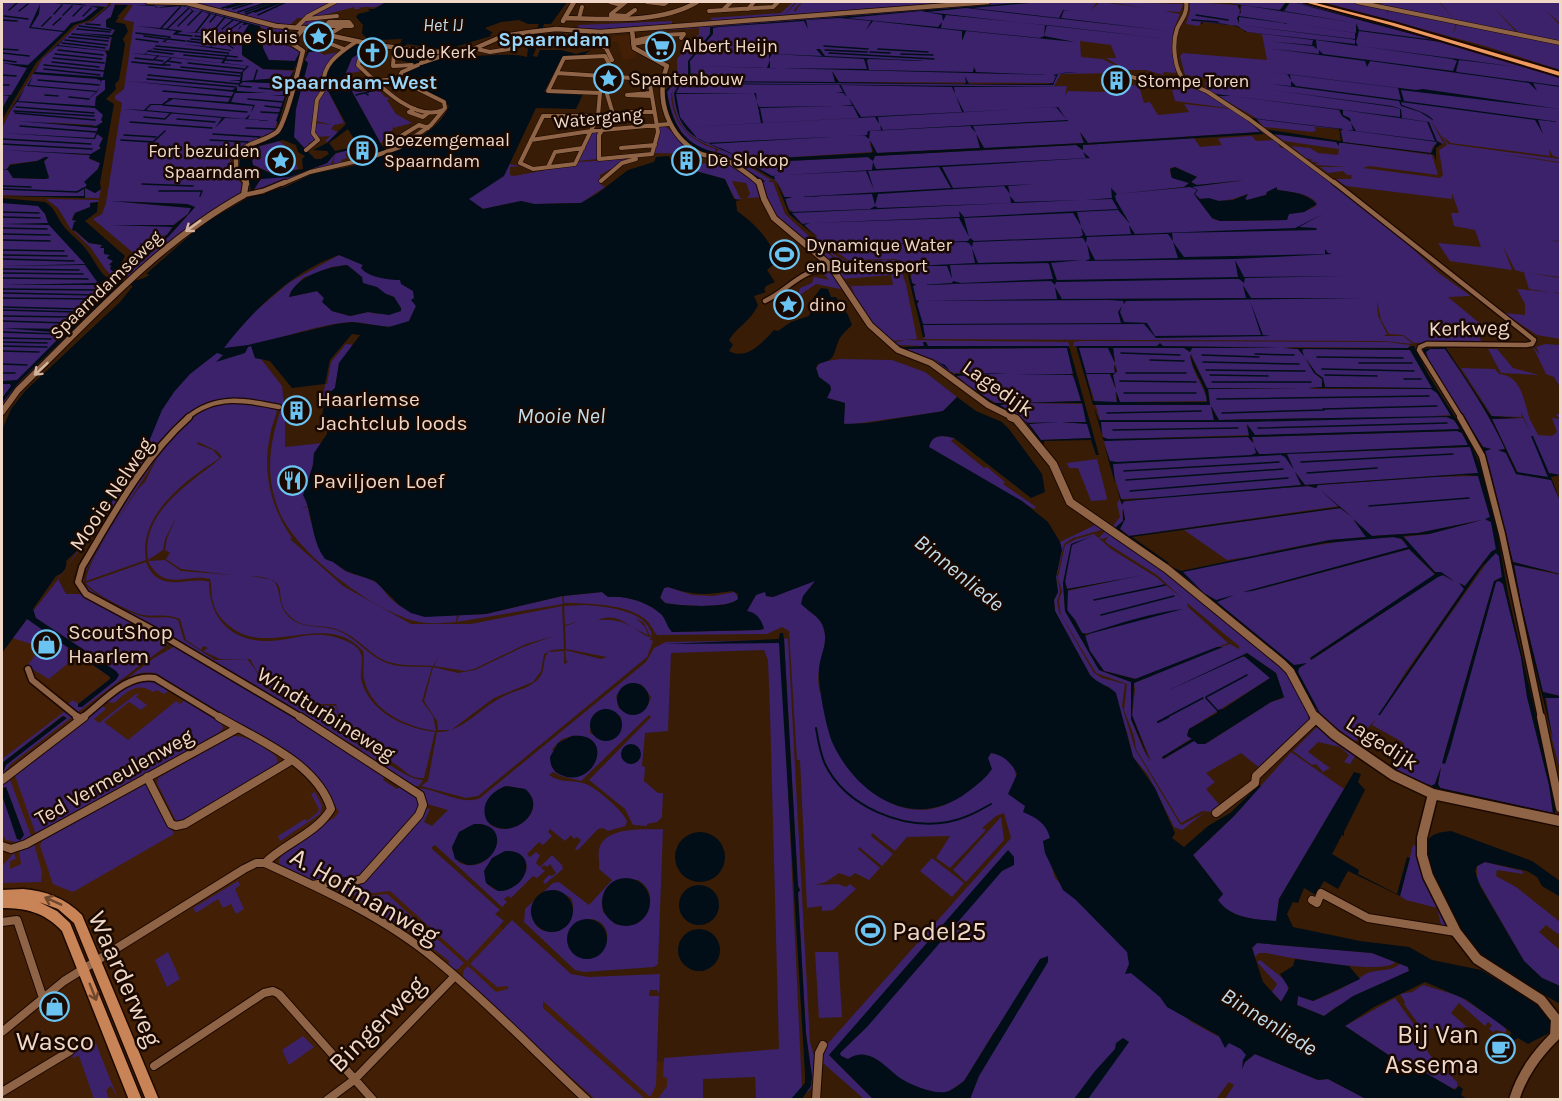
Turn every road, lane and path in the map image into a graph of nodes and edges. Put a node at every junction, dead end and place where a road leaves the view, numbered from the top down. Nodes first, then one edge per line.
1 (148, 2) edge
2 (335, 2) edge
3 (574, 2) edge
4 (610, 2) edge
5 (626, 2) edge
6 (647, 2) edge
7 (697, 2) edge
8 (731, 2) edge
9 (754, 2) edge
10 (778, 2) edge
11 (988, 2) edge
12 (1186, 2) edge
13 (1307, 2) edge
14 (1317, 2) edge
15 (1357, 2) edge
16 (665, 3) edge
17 (621, 5) junction
18 (582, 7) dead end
19 (747, 9) junction
20 (635, 10) dead end
21 (709, 11) dead end
22 (722, 11) junction
23 (337, 16) dead end
24 (611, 16) junction
25 (626, 16) junction
26 (565, 18) junction
27 (579, 18) junction
28 (305, 19) junction
29 (342, 26) junction
30 (297, 27) junction
31 (304, 28) junction
32 (556, 29) junction
33 (632, 30) junction
34 (600, 32) junction
35 (328, 35) junction
36 (681, 38) dead end
37 (512, 40) dead end
38 (360, 42) junction
39 (633, 43) junction
40 (1560, 43) edge
41 (374, 44) junction
42 (314, 45) dead end
43 (673, 46) dead end
44 (344, 49) junction
45 (368, 49) junction
46 (477, 49) junction
47 (378, 51) dead end
48 (435, 52) junction
49 (394, 53) dead end
50 (445, 55) dead end
51 (654, 58) junction
52 (433, 60) junction
53 (417, 64) junction
54 (1560, 72) edge
55 (557, 73) junction
56 (1122, 73) dead end
57 (610, 76) junction
58 (398, 79) junction
59 (649, 79) junction
60 (1179, 79) junction
61 (662, 80) junction
62 (376, 81) junction
63 (600, 93) junction
64 (651, 94) junction
65 (444, 110) junction
66 (653, 111) junction
67 (624, 112) dead end
68 (598, 116) junction
69 (669, 124) junction
70 (656, 125) junction
71 (429, 128) junction
72 (603, 130) junction
73 (591, 131) junction
74 (531, 140) junction
75 (393, 141) dead end
76 (655, 143) junction
77 (583, 148) junction
78 (621, 148) dead end
79 (306, 150) dead end
80 (652, 154) junction
81 (548, 167) junction
82 (601, 181) dead end
83 (250, 194) junction
84 (833, 268) junction
85 (765, 301) dead end
86 (279, 407) dead end
87 (2, 412) edge
88 (79, 584) joint
89 (28, 669) dead end
90 (80, 718) junction
91 (1316, 719) junction
92 (238, 728) junction
93 (292, 760) junction
94 (147, 777) junction
95 (2, 780) edge
96 (1432, 794) junction
97 (1560, 808) edge
98 (1216, 813) dead end
99 (1560, 821) edge
100 (3, 847) edge
101 (265, 863) junction
102 (313, 885) junction
103 (2, 895) edge
104 (1312, 900) dead end
105 (2, 903) edge
106 (2, 922) edge
107 (1456, 932) junction
108 (97, 960) junction
109 (84, 969) junction
110 (454, 977) junction
111 (43, 998) junction
112 (2, 1032) edge
113 (823, 1045) dead end
114 (70, 1051) dead end
115 (154, 1066) dead end
116 (354, 1080) junction
117 (2, 1092) edge
118 (136, 1100) edge
119 (153, 1100) edge
120 (327, 1100) edge
121 (373, 1100) edge
122 (587, 1100) edge
123 (816, 1100) edge
124 (1514, 1100) edge

1 - 30 street
2 - 28 street
3 - 26 street
4 - 17 street
5 - 17 street
6 - 16 street
7 - 25 street
8 - 22 street
9 - 19 street
10 - 19 street
11 - 33 street
12 - 60 street
13 - 54 highway
14 - 54 highway
15 - 40 street
17 - 24 street
18 - 27 street
19 - 22 street
20 - 25 street
21 - 22 street
23 - 28 street
24 - 25 street
24 - 27 street
26 - 27 street
26 - 32 street
28 - 30 street
29 - 29 street
29 - 35 street
30 - 31 street
31 - 35 street
31 - 83 street
32 - 34 street
32 - 46 street
33 - 34 street
33 - 39 street
34 - 57 street
35 - 38 street
36 - 39 street
37 - 46 street
38 - 41 street
38 - 44 street
39 - 51 street
41 - 45 street
41 - 48 street
42 - 44 street
43 - 51 street
44 - 79 street
45 - 47 street
45 - 62 street
46 - 48 street
48 - 52 street
49 - 53 street
50 - 52 street
51 - 61 street
52 - 53 street
53 - 58 street
55 - 57 street
55 - 57 street
55 - 63 street
56 - 60 street, Kerkweg
57 - 59 street
57 - 63 street
57 - 72 street
58 - 62 street
58 - 65 street
59 - 61 street
59 - 64 street
60 - 97 street, Kerkweg
61 - 69 street
62 - 65 street
63 - 68 street
64 - 64 street
64 - 66 street
65 - 71 street
66 - 67 street
66 - 70 street
68 - 73 street
68 - 74 street
69 - 70 street, Watergang
69 - 84 street, Lagedijk
70 - 72 street, Watergang
70 - 76 street
71 - 75 street
71 - 83 street
72 - 73 street, Watergang
72 - 80 street
73 - 74 street, Watergang
73 - 77 street
74 - 81 street
76 - 78 street
76 - 80 street
77 - 81 street
77 - 81 street
80 - 82 street
83 -> 87 street, Spaarndamseweg
84 - 85 street
84 - 91 street, Lagedijk
86 - 88 street, Mooie Nelweg
88 - 102 street, Windturbineweg
89 - 90 street
90 - 92 street
90 - 95 street
91 - 96 street, Lagedijk
91 - 98 street, Lagedijk
92 - 93 street
92 - 94 street, Ted Vermeulenweg
93 - 94 street
93 - 101 street
94 - 100 street, Ted Vermeulenweg
96 - 99 street, Lagedijk
96 - 107 street
101 - 102 street, A. Hofmanweg
101 - 108 street, A. Hofmanweg
102 - 110 street, A. Hofmanweg
108 -> 103 main road, Waarderweg
104 - 107 street
105 - 109 main road, Waarderweg
106 - 111 street
107 - 124 street
108 - 109 street, A. Hofmanweg
108 - 119 main road, Waarderweg
109 - 111 street, A. Hofmanweg
109 -> 118 main road, Waarderweg
110 - 116 street, Bingerweg
110 - 122 street, A. Hofmanweg
111 - 112 street, A. Hofmanweg
113 - 123 street
114 - 117 street
115 - 116 street
116 - 120 street, Bingerweg
116 - 121 street

